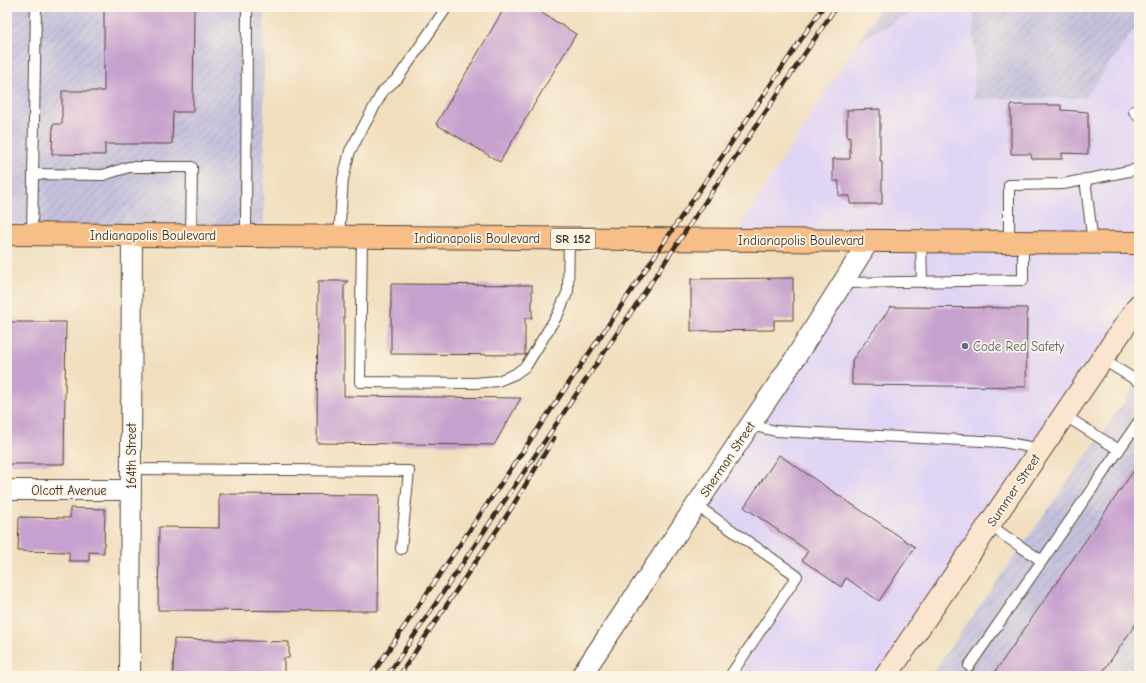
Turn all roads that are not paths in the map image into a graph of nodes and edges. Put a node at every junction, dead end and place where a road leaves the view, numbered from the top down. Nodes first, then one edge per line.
1 (36, 7) edge
2 (247, 7) edge
3 (447, 7) edge
4 (1139, 169) edge
5 (33, 174) junction
6 (1085, 179) junction
7 (7, 234) edge
8 (32, 234) junction
9 (132, 235) junction
10 (191, 236) junction
11 (246, 236) junction
12 (339, 237) junction
13 (362, 237) junction
14 (569, 238) junction
15 (869, 241) junction
16 (921, 241) junction
17 (1016, 242) junction
18 (1094, 243) junction
19 (1139, 243) edge
20 (843, 282) junction
21 (922, 282) junction
22 (1139, 305) edge
23 (1102, 359) junction
24 (1139, 382) edge
25 (1064, 415) junction
26 (1139, 421) edge
27 (750, 425) junction
28 (1041, 449) junction
29 (1119, 450) junction
30 (131, 469) junction
31 (7, 490) edge
32 (130, 490) junction
33 (696, 505) junction
34 (989, 525) junction
35 (401, 548) dead end
36 (1042, 561) junction
37 (969, 666) dead end
38 (130, 676) edge
39 (581, 676) edge
40 (730, 676) edge
41 (886, 676) edge

1 - 5 lane
2 - 11 lane
3 - 12 lane
4 - 6 lane
5 - 8 lane
5 - 10 lane
6 - 17 lane
6 - 18 lane
7 - 8 main road, Indianapolis Boulevard / SR 152
8 - 9 main road, Indianapolis Boulevard / SR 152
9 - 10 main road, Indianapolis Boulevard / SR 152
9 - 30 street, 164th Street
10 - 11 main road, Indianapolis Boulevard / SR 152
11 - 12 main road, Indianapolis Boulevard / SR 152
12 - 13 main road, Indianapolis Boulevard / SR 152
13 - 14 main road, Indianapolis Boulevard / SR 152
13 - 14 lane
14 - 15 main road, Indianapolis Boulevard / SR 152
15 - 16 main road, Indianapolis Boulevard / SR 152
15 - 20 street, Sherman Street
16 - 17 main road, Indianapolis Boulevard / SR 152
16 - 21 lane
17 - 18 main road, Indianapolis Boulevard / SR 152
17 - 21 lane
18 - 19 main road, Indianapolis Boulevard / SR 152
20 - 21 lane
20 - 27 street, Sherman Street
22 - 23 street, Summer Street
23 - 24 lane
23 - 25 street, Summer Street
25 - 28 street, Summer Street
25 - 29 lane
26 - 29 lane
27 - 28 lane
27 - 33 street, Sherman Street
28 - 34 street, Summer Street
29 - 36 lane
30 - 32 street, 164th Street
30 - 35 lane
31 - 32 street, Olcott Avenue
32 - 38 street, 164th Street
33 - 39 street, Sherman Street
33 - 40 lane
34 - 36 lane
34 - 41 street, Summer Street
36 - 37 lane

